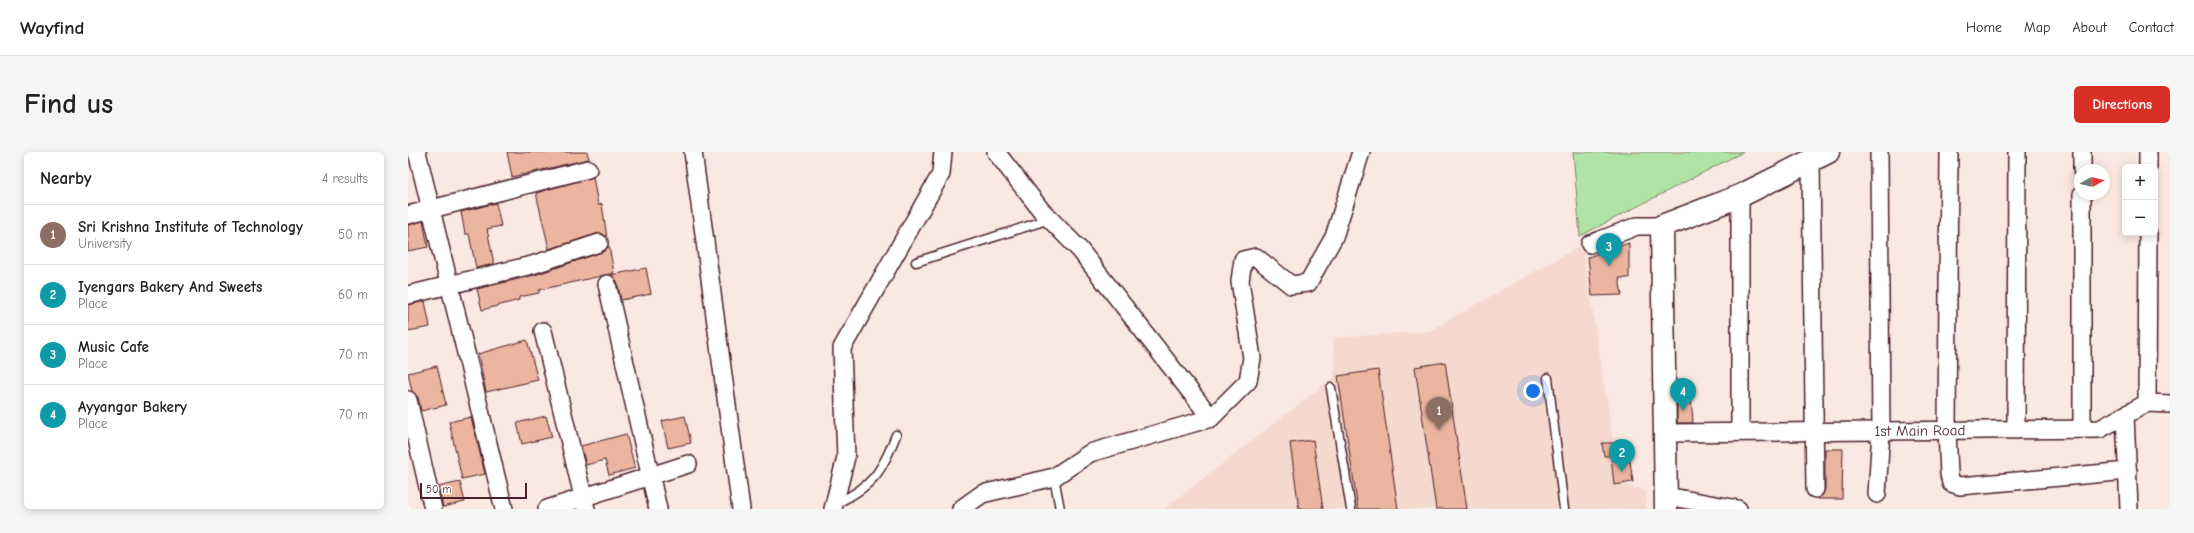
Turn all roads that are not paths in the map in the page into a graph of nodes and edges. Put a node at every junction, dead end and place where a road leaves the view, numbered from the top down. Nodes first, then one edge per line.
1 (417, 152) edge
2 (693, 152) edge
3 (943, 152) edge
4 (996, 152) edge
5 (1361, 152) edge
6 (1879, 152) edge
7 (1949, 152) edge
8 (2017, 152) edge
9 (2082, 152) edge
10 (2148, 152) edge
11 (1819, 156) edge
12 (2082, 164) edge
13 (2148, 164) edge
14 (588, 169) dead end
15 (1740, 196) junction
16 (2082, 200) edge
17 (432, 209) junction
18 (408, 215) edge
19 (1050, 219) junction
20 (1662, 226) junction
21 (2148, 236) edge
22 (599, 243) dead end
23 (1590, 244) dead end
24 (916, 262) dead end
25 (607, 284) dead end
26 (450, 286) junction
27 (408, 295) edge
28 (543, 331) dead end
29 (1548, 378) dead end
30 (1331, 388) dead end
31 (408, 400) edge
32 (2147, 403) junction
33 (2170, 404) edge
34 (2125, 415) junction
35 (1211, 418) junction
36 (2082, 429) junction
37 (1947, 430) junction
38 (2016, 430) junction
39 (1881, 431) junction
40 (1740, 432) junction
41 (1813, 432) junction
42 (1664, 433) junction
43 (896, 435) dead end
44 (688, 464) dead end
45 (2128, 471) junction
46 (652, 475) junction
47 (1054, 477) junction
48 (1814, 489) dead end
49 (1877, 494) dead end
50 (584, 503) edge
51 (1666, 503) edge
52 (834, 507) edge
53 (433, 509) edge
54 (504, 509) edge
55 (547, 509) edge
56 (658, 509) edge
57 (741, 509) edge
58 (961, 509) edge
59 (1060, 509) edge
60 (1351, 509) edge
61 (1564, 509) edge
62 (1738, 509) edge
63 (2129, 509) edge

1 - 17 street
2 - 57 street
3 - 52 street
4 - 19 street
5 - 35 street
6 - 39 street
7 - 37 street
8 - 38 street
9 - 12 street
10 - 13 street
11 - 15 street
11 - 41 street
14 - 17 street
15 - 20 street
15 - 40 street
16 - 36 street
17 - 18 street
17 - 26 street
19 - 24 lane
19 - 35 street
20 - 23 street
20 - 42 street
21 - 32 street
22 - 26 street
25 - 46 street
26 - 27 street
26 - 54 street
28 - 50 street
29 - 61 lane
30 - 60 lane
31 - 53 street
32 - 33 street
32 - 34 street, 1st Main Road
34 - 36 street, 1st Main Road
34 - 45 street
35 - 47 street
36 - 38 street, 1st Main Road
37 - 38 street, 1st Main Road
37 - 39 street, 1st Main Road
37 - 45 street
39 - 41 street, 1st Main Road
39 - 49 street
40 - 41 street, 1st Main Road
40 - 42 street, 1st Main Road
41 - 48 street
42 - 51 street
43 - 52 lane
44 - 46 street
45 - 63 street
46 - 50 street
46 - 56 street
47 - 58 street
47 - 59 lane
50 - 55 street
51 - 62 street

